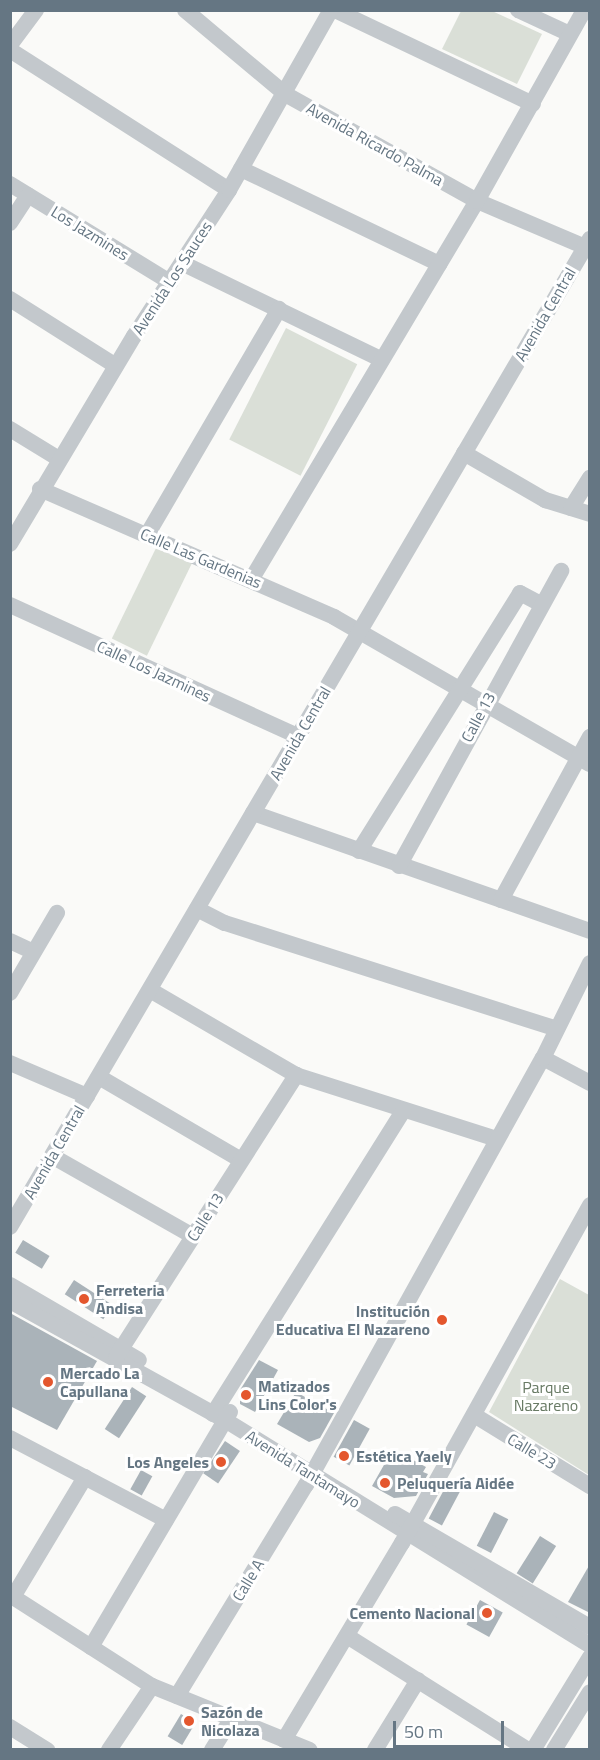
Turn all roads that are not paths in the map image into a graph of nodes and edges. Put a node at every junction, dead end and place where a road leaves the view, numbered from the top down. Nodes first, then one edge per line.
1 (36, 10) edge
2 (185, 10) edge
3 (331, 10) edge
4 (335, 10) edge
5 (518, 10) edge
6 (584, 10) edge
7 (570, 34) junction
8 (10, 45) edge
9 (10, 51) edge
10 (285, 94) junction
11 (533, 104) junction
12 (241, 169) junction
13 (10, 184) edge
14 (229, 190) junction
15 (28, 195) junction
16 (477, 201) junction
17 (10, 223) edge
18 (588, 248) edge
19 (182, 263) junction
20 (439, 264) junction
21 (170, 282) junction
22 (10, 299) edge
23 (279, 309) junction
24 (381, 358) junction
25 (116, 366) junction
26 (10, 429) edge
27 (464, 453) junction
28 (59, 459) junction
29 (590, 477) edge
30 (40, 489) junction
31 (571, 508) junction
32 (590, 514) edge
33 (147, 535) junction
34 (10, 544) edge
35 (561, 571) dead end
36 (251, 580) junction
37 (541, 604) junction
38 (10, 605) edge
39 (359, 632) junction
40 (460, 689) junction
41 (485, 703) junction
42 (298, 736) junction
43 (590, 737) edge
44 (584, 761) edge
45 (253, 813) junction
46 (359, 851) junction
47 (399, 866) junction
48 (501, 900) junction
49 (197, 909) junction
50 (57, 913) dead end
51 (590, 931) edge
52 (10, 941) edge
53 (34, 952) junction
54 (590, 963) edge
55 (150, 990) junction
56 (10, 993) edge
57 (555, 1028) junction
58 (543, 1058) junction
59 (10, 1062) edge
60 (296, 1074) junction
61 (99, 1077) junction
62 (590, 1083) edge
63 (87, 1096) junction
64 (403, 1111) junction
65 (497, 1139) junction
66 (52, 1156) junction
67 (241, 1160) junction
68 (589, 1208) edge
69 (10, 1227) edge
70 (193, 1236) junction
71 (10, 1285) edge
72 (10, 1301) edge
73 (118, 1354) junction
74 (222, 1413) junction
75 (474, 1415) junction
76 (10, 1438) edge
77 (315, 1468) junction
78 (85, 1477) junction
79 (590, 1486) edge
80 (166, 1520) junction
81 (410, 1530) junction
82 (12, 1596) edge
83 (590, 1627) edge
84 (347, 1636) junction
85 (590, 1645) edge
86 (91, 1647) junction
87 (590, 1657) edge
88 (418, 1680) junction
89 (152, 1686) junction
90 (590, 1692) edge
91 (177, 1696) junction
92 (232, 1718) junction
93 (10, 1727) edge
94 (284, 1740) junction
95 (47, 1749) edge
96 (109, 1749) edge
97 (212, 1749) edge
98 (309, 1749) edge
99 (375, 1749) edge
100 (528, 1749) edge
101 (533, 1749) edge
102 (554, 1749) edge

1 - 8 street
2 - 10 street, Avenida Ricardo Palma
3 - 10 street, Avenida Los Sauces
4 - 11 street
5 - 7 street
6 - 7 street
7 - 11 street
9 - 14 street
10 - 12 street, Avenida Los Sauces
10 - 16 street, Avenida Ricardo Palma
11 - 16 street
12 - 14 street, Avenida Los Sauces
12 - 20 street
13 - 15 street, Los Jazmines
14 - 19 street, Avenida Los Sauces
15 - 17 street
15 - 21 street, Los Jazmines
16 - 18 street, Avenida Ricardo Palma
16 - 20 street
18 - 27 street, Avenida Central
19 - 21 street, Avenida Los Sauces
19 - 23 street
20 - 24 street
21 - 25 street, Avenida Los Sauces
22 - 25 street
23 - 24 street
23 - 33 street
24 - 36 street
25 - 28 street, Avenida Los Sauces
26 - 28 street
27 - 31 street
27 - 39 street, Avenida Central
28 - 30 street, Avenida Los Sauces
29 - 31 street
30 - 33 street, Calle Las Gardenias
30 - 34 street, Avenida Los Sauces
31 - 32 street
33 - 36 street, Calle Las Gardenias
35 - 37 street, Calle 13
36 - 39 street, Calle Las Gardenias
37 - 40 street, Calle 13
37 - 41 street, Calle 13
38 - 42 street, Calle Los Jazmines
39 - 40 street, Calle Las Gardenias
39 - 42 street, Avenida Central
40 - 41 street, Calle Las Gardenias
40 - 46 street, Calle 13
41 - 44 street, Calle Las Gardenias
41 - 47 street, Calle 13
42 - 45 street, Avenida Central
43 - 44 street
44 - 48 street
45 - 46 street
45 - 49 street, Avenida Central
46 - 47 street
47 - 48 street
48 - 51 street
49 - 55 street, Avenida Central
49 - 57 street
50 - 53 street
52 - 53 street
53 - 56 street
54 - 57 street, Calle A
55 - 60 street
55 - 61 street, Avenida Central
57 - 58 street, Calle A
58 - 62 street
58 - 65 street, Calle A
59 - 63 street
60 - 64 street
60 - 67 street, Calle 13
61 - 63 street, Avenida Central
61 - 67 street
63 - 66 street, Avenida Central
64 - 65 street
64 - 74 street
65 - 77 street, Calle A
66 - 69 street, Avenida Central
66 - 70 street
67 - 70 street, Calle 13
68 - 75 street
70 - 73 street, Calle 13
71 - 73 street, Avenida Tantamayo
72 - 73 street, Avenida Tantamayo
73 - 74 street, Avenida Tantamayo
74 - 77 street, Avenida Tantamayo
74 - 80 street
75 - 79 street, Calle 23
75 - 81 street
76 - 78 street
77 - 81 street, Avenida Tantamayo
77 - 91 street, Calle A
78 - 80 street
78 - 82 street
80 - 86 street
81 - 83 street, Avenida Tantamayo
81 - 84 street
81 - 85 street, Avenida Tantamayo
82 - 86 street
84 - 88 street
84 - 94 street
86 - 89 street
87 - 101 street
88 - 99 street
88 - 100 street
89 - 91 street
89 - 96 street
90 - 102 street
91 - 92 street
92 - 94 street
92 - 97 street
93 - 95 street
94 - 98 street

